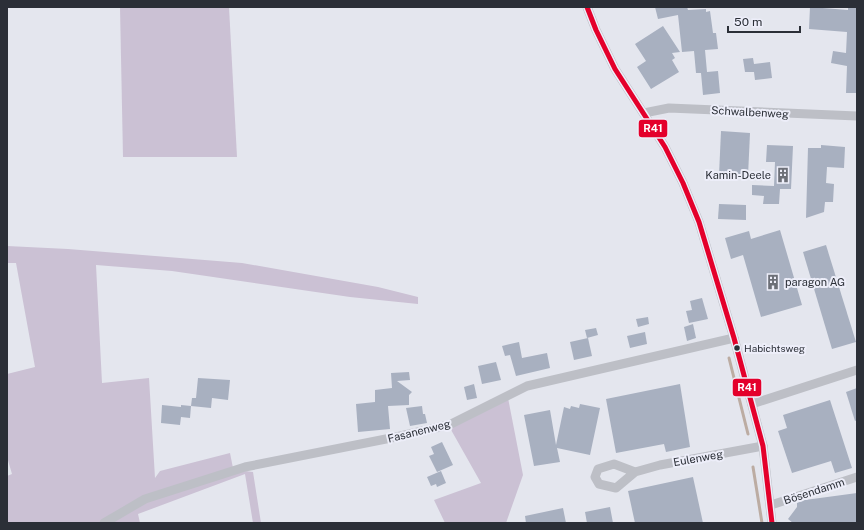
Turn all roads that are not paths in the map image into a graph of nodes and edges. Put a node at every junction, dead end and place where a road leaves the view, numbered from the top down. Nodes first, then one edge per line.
1 (587, 7) edge
2 (644, 113) junction
3 (857, 116) edge
4 (734, 338) junction
5 (857, 370) edge
6 (752, 404) junction
7 (763, 446) junction
8 (635, 472) dead end
9 (857, 477) edge
10 (771, 505) junction
11 (104, 523) edge
12 (772, 523) edge

1 - 2 street, Bösendamm
2 - 3 street, Schwalbenweg
2 - 4 street, Bösendamm
4 - 6 street, Bösendamm
4 - 11 street, Fasanenweg
5 - 6 street
6 - 7 street, Bösendamm
7 - 8 street, Eulenweg
7 - 10 street, Bösendamm
9 - 10 street, Bösendamm
10 - 12 street, Bösendamm

